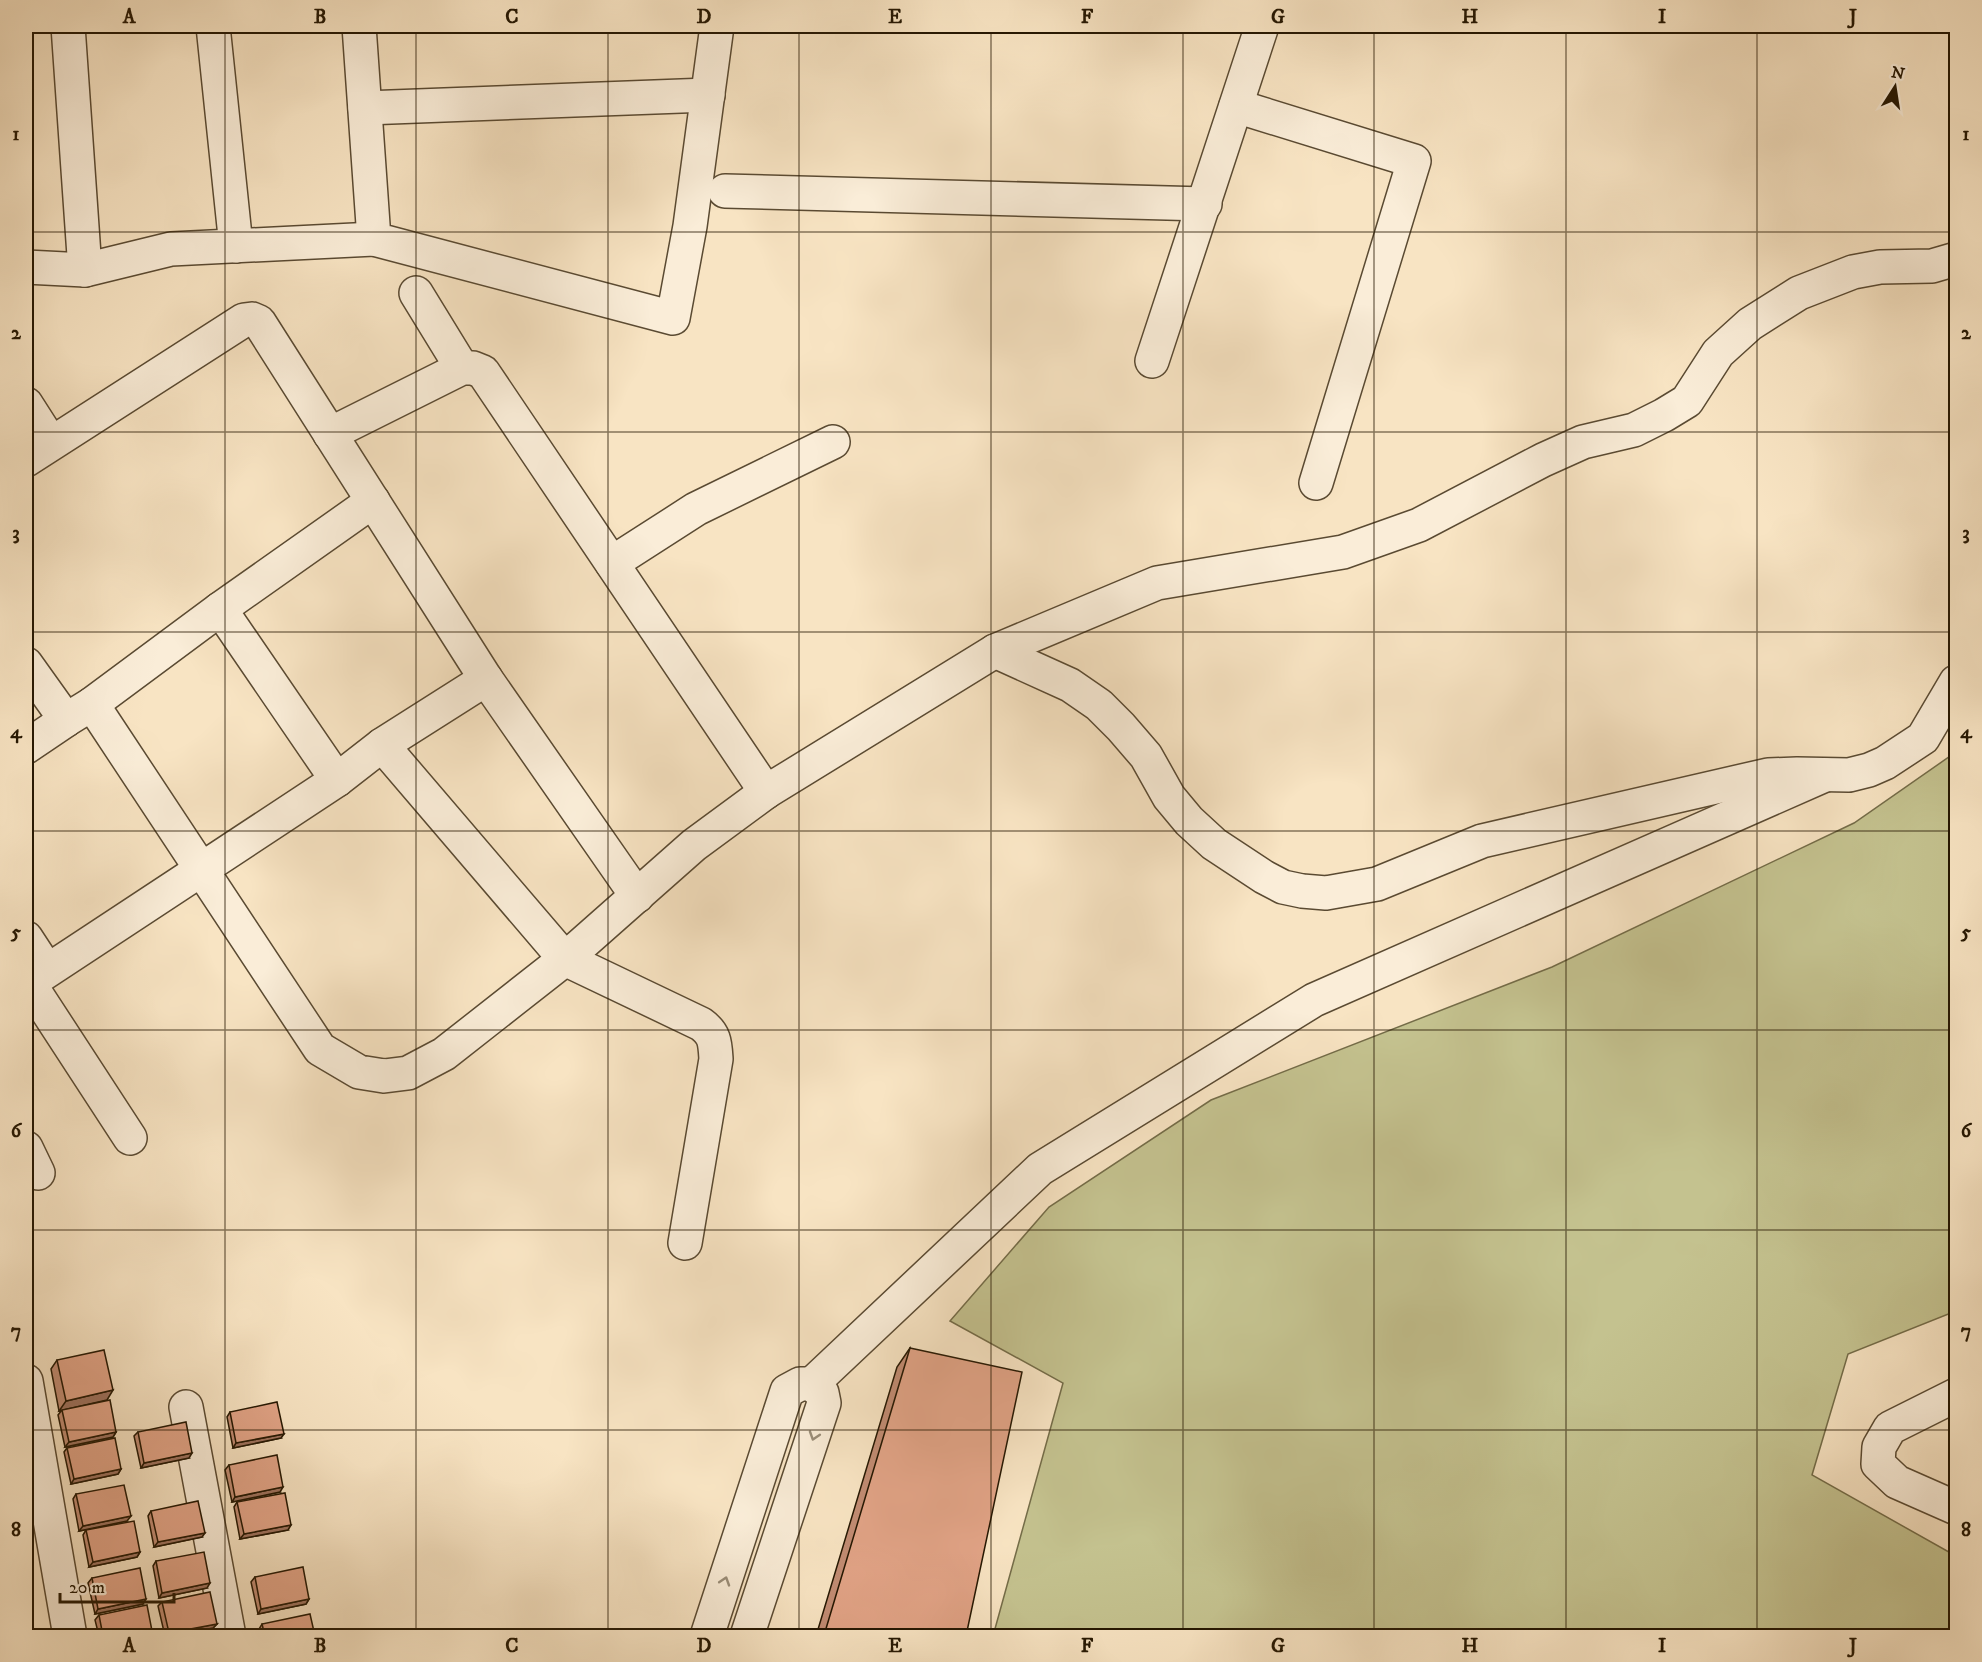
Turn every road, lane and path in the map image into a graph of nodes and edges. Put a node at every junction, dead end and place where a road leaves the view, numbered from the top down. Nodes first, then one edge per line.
1 (68, 26) edge
2 (213, 26) edge
3 (359, 26) edge
4 (717, 26) edge
5 (1262, 26) edge
6 (708, 95) junction
7 (1236, 106) junction
8 (365, 108) junction
9 (725, 191) dead end
10 (1205, 204) junction
11 (374, 239) junction
12 (236, 246) junction
13 (1956, 259) edge
14 (26, 267) edge
15 (85, 270) junction
16 (416, 293) dead end
17 (1152, 361) dead end
18 (462, 368) junction
19 (26, 404) edge
20 (330, 434) junction
21 (833, 442) dead end
22 (38, 452) edge
23 (1316, 483) dead end
24 (373, 501) junction
25 (612, 563) junction
26 (220, 609) junction
27 (995, 651) junction
28 (26, 664) edge
29 (486, 680) junction
30 (1956, 682) edge
31 (79, 712) junction
32 (382, 745) junction
33 (26, 747) edge
34 (1825, 775) junction
35 (337, 780) junction
36 (766, 792) junction
37 (201, 870) junction
38 (637, 897) junction
39 (26, 938) edge
40 (565, 959) junction
41 (34, 980) edge
42 (130, 1138) dead end
43 (685, 1243) dead end
44 (26, 1382) edge
45 (812, 1384) junction
46 (1956, 1395) edge
47 (186, 1407) dead end
48 (1956, 1508) edge
49 (70, 1636) edge
50 (229, 1636) edge
51 (707, 1636) edge
52 (747, 1636) edge

1 - 15 street
2 - 12 street
3 - 8 street
4 - 6 street
5 - 7 street
6 - 8 street
6 - 11 street
7 - 10 street
7 - 23 street
8 - 11 street
9 - 10 street
10 - 17 street
11 - 12 street
12 - 15 street
13 - 27 street
14 - 15 street
16 - 18 street
18 - 20 street
18 - 25 street
19 - 22 street
20 - 22 street
20 - 24 street
21 - 25 street
24 - 26 street
24 - 29 street
25 - 36 street
26 - 31 street
26 - 35 street
27 - 34 street
27 - 36 street
28 - 31 street
29 - 32 street
29 - 38 street
30 - 34 street
31 - 33 street
31 - 37 street
32 - 35 street
32 - 40 street
34 - 45 street
35 - 37 street
36 - 38 street
37 - 40 street
37 - 41 street
38 - 40 street
39 - 41 street
40 - 43 street
41 - 42 street
44 - 49 street
51 -> 45 street
45 -> 52 street
46 - 48 street
47 - 50 street

